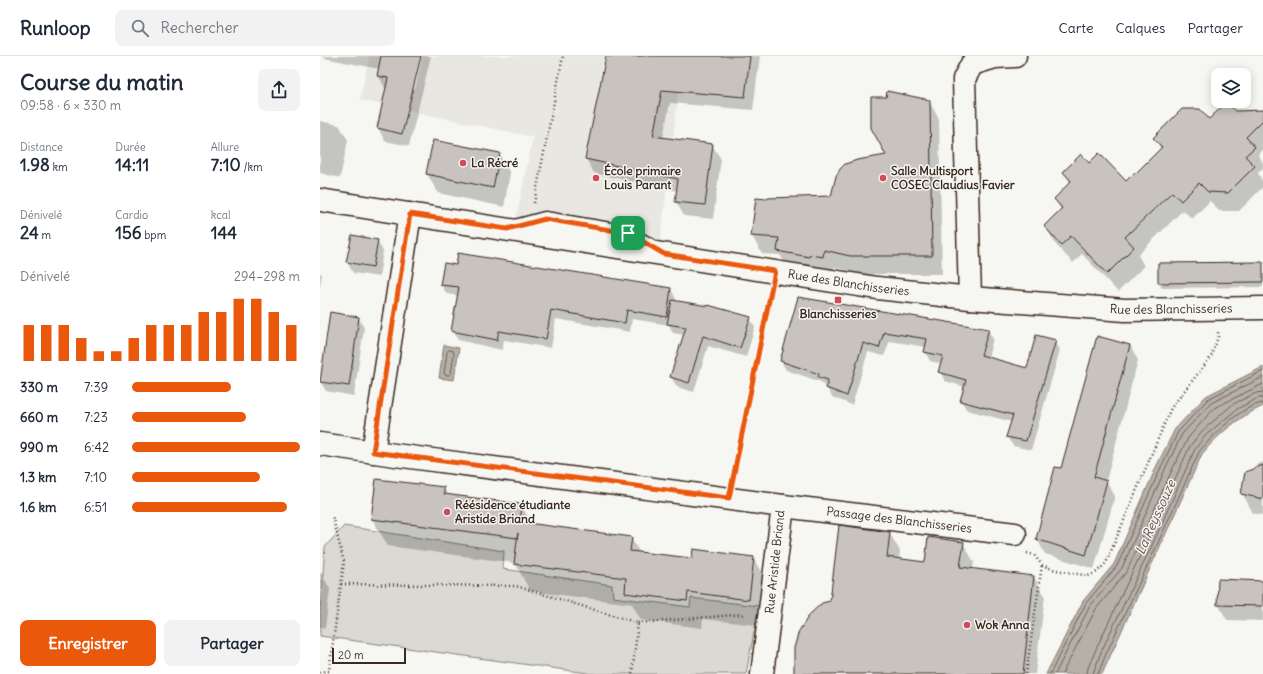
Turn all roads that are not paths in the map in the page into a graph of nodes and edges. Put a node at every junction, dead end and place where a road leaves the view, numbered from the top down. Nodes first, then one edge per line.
1 (1015, 56) edge
2 (320, 200) edge
3 (410, 214) junction
4 (970, 298) junction
5 (1263, 308) edge
6 (320, 444) edge
7 (373, 452) junction
8 (783, 506) junction
9 (1015, 534) road end
10 (762, 674) edge

1 - 4 street
2 - 3 street, Rue des Blanchisseries
3 - 4 street, Rue des Blanchisseries
3 - 7 street
4 - 5 street, Rue des Blanchisseries
6 - 7 street, Rue Aristide Briand
7 - 8 street, Rue Aristide Briand
8 - 9 street, Passage des Blanchisseries
8 - 10 street, Rue Aristide Briand

